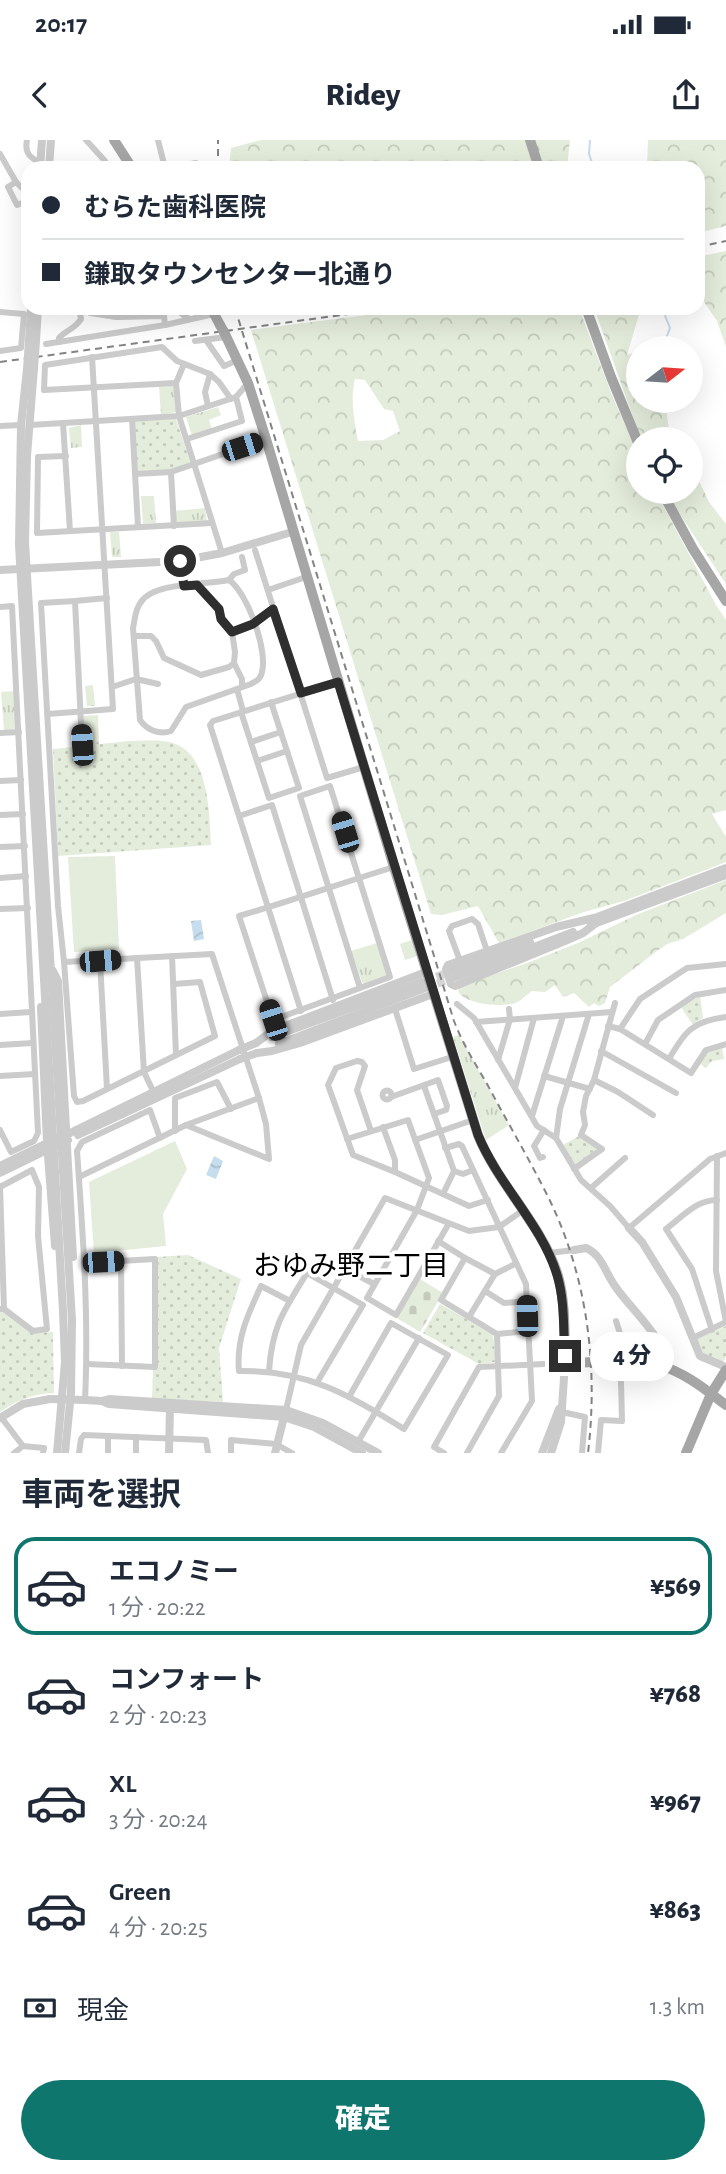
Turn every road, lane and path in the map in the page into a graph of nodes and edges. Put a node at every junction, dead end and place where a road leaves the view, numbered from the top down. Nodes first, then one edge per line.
1 (27, 140) edge
2 (41, 140) edge
3 (51, 140) edge
4 (86, 140) edge
5 (114, 140) edge
6 (530, 140) edge
7 (159, 144) edge
8 (150, 150) dead end
9 (0, 154) edge
10 (37, 161) edge
11 (45, 161) edge
12 (47, 161) edge
13 (105, 161) edge
14 (128, 161) edge
15 (164, 161) edge
16 (537, 161) edge
17 (2, 164) edge
18 (16, 182) junction
19 (21, 187) edge
20 (21, 204) edge
21 (0, 313) edge
22 (21, 314) edge
23 (24, 315) edge
24 (31, 315) edge
25 (37, 315) edge
26 (80, 315) edge
27 (103, 315) edge
28 (184, 315) edge
29 (201, 315) edge
30 (215, 315) edge
31 (589, 315) edge
32 (189, 319) junction
33 (165, 325) junction
34 (223, 331) junction
35 (206, 340) junction
36 (32, 341) junction
37 (195, 341) dead end
38 (59, 342) junction
39 (46, 344) dead end
40 (0, 351) edge
41 (92, 357) junction
42 (238, 359) junction
43 (184, 364) junction
44 (210, 374) junction
45 (176, 383) junction
46 (248, 383) junction
47 (95, 388) junction
48 (233, 398) junction
49 (208, 406) junction
50 (179, 416) junction
51 (132, 419) junction
52 (97, 421) junction
53 (63, 423) junction
54 (26, 425) junction
55 (0, 426) edge
56 (632, 427) edge
57 (187, 439) junction
58 (266, 439) junction
59 (66, 456) junction
60 (193, 464) junction
61 (171, 472) junction
62 (135, 474) junction
63 (668, 504) edge
64 (212, 523) junction
65 (174, 526) junction
66 (138, 527) junction
67 (102, 530) junction
68 (70, 531) junction
69 (292, 531) junction
70 (255, 550) dead end
71 (222, 553) junction
72 (242, 557) dead end
73 (180, 561) junction
74 (104, 565) junction
75 (23, 569) junction
76 (0, 570) edge
77 (306, 577) junction
78 (229, 580) junction
79 (197, 585) junction
80 (184, 586) junction
81 (268, 590) junction
82 (107, 598) junction
83 (724, 599) edge
84 (75, 601) junction
85 (0, 607) edge
86 (273, 609) junction
87 (253, 624) junction
88 (232, 632) junction
89 (134, 636) junction
90 (234, 663) junction
91 (136, 679) junction
92 (338, 682) junction
93 (158, 684) dead end
94 (112, 687) junction
95 (239, 688) junction
96 (301, 693) junction
97 (271, 702) junction
98 (80, 712) junction
99 (242, 712) junction
100 (48, 714) junction
101 (19, 732) junction
102 (281, 732) junction
103 (0, 733) edge
104 (251, 742) junction
105 (82, 745) dead end
106 (287, 751) junction
107 (257, 761) junction
108 (364, 767) junction
109 (21, 780) junction
110 (0, 782) edge
111 (23, 814) junction
112 (0, 815) edge
113 (239, 816) junction
114 (25, 846) junction
115 (0, 847) edge
116 (394, 867) junction
117 (726, 869) edge
118 (726, 875) edge
119 (26, 876) junction
120 (0, 878) edge
121 (359, 878) junction
122 (329, 887) junction
123 (300, 897) junction
124 (28, 908) junction
125 (267, 908) junction
126 (0, 909) edge
127 (595, 921) junction
128 (487, 951) junction
129 (172, 956) junction
130 (137, 958) junction
131 (100, 961) junction
132 (460, 961) junction
133 (64, 962) junction
134 (726, 964) edge
135 (48, 969) junction
136 (426, 972) junction
137 (455, 973) tunnel mouth
138 (174, 984) junction
139 (360, 988) junction
140 (427, 988) junction
141 (726, 990) edge
142 (333, 1000) junction
143 (615, 1003) dead end
144 (457, 1004) dead end
145 (509, 1009) dead end
146 (300, 1011) junction
147 (31, 1012) junction
148 (396, 1012) dead end
149 (612, 1012) junction
150 (0, 1014) edge
151 (589, 1014) junction
152 (563, 1016) junction
153 (726, 1017) edge
154 (510, 1018) junction
155 (534, 1018) junction
156 (476, 1022) junction
157 (608, 1027) junction
158 (620, 1029) junction
159 (33, 1043) junction
160 (256, 1043) junction
161 (645, 1044) junction
162 (0, 1045) edge
163 (726, 1045) edge
164 (601, 1051) junction
165 (240, 1054) junction
166 (176, 1055) junction
167 (452, 1057) junction
168 (669, 1059) junction
169 (498, 1060) junction
170 (144, 1072) junction
171 (35, 1073) junction
172 (0, 1076) edge
173 (544, 1076) junction
174 (594, 1080) junction
175 (569, 1084) junction
176 (424, 1086) junction
177 (515, 1088) junction
178 (107, 1089) junction
179 (590, 1089) junction
180 (153, 1091) junction
181 (676, 1093) dead end
182 (391, 1097) dead end
183 (259, 1098) junction
184 (231, 1109) junction
185 (434, 1114) junction
186 (653, 1115) dead end
187 (532, 1116) junction
188 (473, 1120) junction
189 (186, 1125) junction
190 (383, 1127) junction
191 (0, 1129) edge
192 (544, 1130) junction
193 (175, 1131) junction
194 (371, 1131) junction
195 (440, 1131) junction
196 (68, 1137) junction
197 (160, 1138) junction
198 (556, 1138) junction
199 (347, 1139) junction
200 (415, 1140) junction
201 (47, 1147) junction
202 (445, 1148) junction
203 (726, 1153) edge
204 (717, 1156) junction
205 (543, 1157) dead end
206 (625, 1158) dead end
207 (0, 1166) edge
208 (574, 1169) junction
209 (472, 1170) junction
210 (454, 1171) junction
211 (395, 1172) junction
212 (0, 1173) edge
213 (79, 1177) junction
214 (0, 1186) edge
215 (427, 1186) junction
216 (591, 1188) junction
217 (443, 1194) junction
218 (488, 1200) junction
219 (717, 1200) junction
220 (417, 1210) junction
221 (522, 1211) junction
222 (448, 1225) junction
223 (499, 1227) junction
224 (629, 1228) junction
225 (438, 1241) junction
226 (574, 1250) joint
227 (549, 1253) junction
228 (464, 1258) junction
229 (121, 1261) junction
230 (84, 1263) junction
231 (515, 1264) junction
232 (346, 1269) junction
233 (495, 1274) junction
234 (374, 1284) junction
235 (333, 1289) junction
236 (485, 1291) junction
237 (290, 1301) junction
238 (527, 1301) junction
239 (2, 1309) edge
240 (63, 1311) junction
241 (469, 1317) junction
242 (72, 1321) junction
243 (616, 1321) dead end
244 (726, 1322) edge
245 (712, 1330) junction
246 (528, 1331) junction
247 (497, 1334) junction
248 (419, 1338) junction
249 (692, 1338) junction
250 (629, 1361) junction
251 (616, 1362) junction
252 (565, 1363) junction
253 (87, 1364) junction
254 (529, 1364) junction
255 (122, 1366) junction
256 (497, 1366) junction
257 (666, 1368) junction
258 (726, 1369) edge
259 (269, 1371) junction
260 (294, 1376) junction
261 (318, 1381) junction
262 (711, 1394) junction
263 (349, 1396) junction
264 (85, 1400) junction
265 (726, 1405) edge
266 (169, 1406) junction
267 (561, 1409) junction
268 (376, 1412) junction
269 (285, 1413) junction
270 (1, 1417) edge
271 (108, 1436) junction
272 (136, 1437) junction
273 (169, 1438) junction
274 (358, 1442) junction
275 (23, 1446) junction
276 (276, 1449) edge
277 (14, 1453) edge
278 (43, 1453) edge
279 (57, 1453) edge
280 (65, 1453) edge
281 (79, 1453) edge
282 (107, 1453) edge
283 (136, 1453) edge
284 (169, 1453) edge
285 (208, 1453) edge
286 (231, 1453) edge
287 (292, 1453) edge
288 (362, 1453) edge
289 (378, 1453) edge
290 (444, 1453) edge
291 (467, 1453) edge
292 (501, 1453) edge
293 (542, 1453) edge
294 (551, 1453) edge
295 (582, 1453) edge
296 (598, 1453) edge
297 (686, 1453) edge

1 - 10 street
2 - 11 street
3 - 12 street
4 - 13 street
5 - 14 main road
6 - 16 main road
7 - 8 street
7 - 15 street
9 - 17 street
17 - 18 street
18 - 19 street
18 - 20 street
21 - 22 street
23 - 40 street
24 - 36 street
25 - 36 street
26 - 38 street
27 - 33 street
28 - 32 street
29 - 32 street
30 - 34 main road
31 - 56 main road
32 - 33 street
33 - 38 street
34 - 35 street
34 - 42 main road
35 - 37 street
35 - 42 street
36 - 54 street, bridge
38 - 39 street
41 - 43 street
41 - 47 street
41 - 47 street
42 - 46 main road
43 - 44 street
43 - 45 street
44 - 48 street
44 - 49 street
45 - 47 street
45 - 50 street
46 - 48 street
46 - 58 main road
47 - 52 street
48 - 49 street
48 - 57 street
49 - 50 street
50 - 51 street
50 - 57 street
51 - 52 street
51 - 62 street
52 - 53 street
52 - 67 street
53 - 54 street
53 - 59 street
54 - 55 street
54 - 75 street
57 - 60 street
58 - 60 street
58 - 69 main road
59 - 68 street
59 - 68 street
60 - 61 street
60 - 64 street
61 - 62 street
61 - 65 street
62 - 66 street
63 - 83 main road
64 - 65 street
64 - 71 street
65 - 66 street
66 - 67 street
67 - 68 street
67 - 74 street
69 - 71 street
69 - 77 main road
70 - 81 street
71 - 73 street
72 - 78 street
73 - 74 street
73 - 80 street
74 - 75 street
74 - 82 street
75 - 76 street
75 - 135 street
77 - 81 street
77 - 92 main road
78 - 79 street
78 - 87 street
79 - 80 street
79 - 88 street
80 - 89 street
81 - 86 street
82 - 84 street
82 - 94 street
84 - 98 street
84 - 100 street
85 - 101 street
86 - 87 street
86 - 96 street
87 - 88 street
87 - 95 street
88 - 90 street
89 - 90 street
89 - 91 street
90 - 95 street
91 - 93 street
91 - 94 street
91 - 95 street
92 - 96 street
92 - 108 main road
94 - 98 street
95 - 99 street
96 - 97 street
96 - 108 street
97 - 99 street
97 - 102 street
98 - 100 street
98 - 105 street
99 - 104 street
99 - 113 street
100 - 133 street
101 - 103 street
101 - 109 street
102 - 104 street
102 - 106 street
104 - 107 street
106 - 107 street
106 - 107 street
108 - 116 main road
109 - 110 street
109 - 111 street
111 - 112 street
111 - 114 street
113 - 123 street
113 - 125 street
114 - 115 street
114 - 119 street
116 - 121 street
116 - 136 main road
117 - 127 street
118 - 127 street
119 - 120 street
119 - 124 street
121 - 122 street
121 - 122 street
121 - 139 street
122 - 123 street
122 - 139 street
123 - 125 street
123 - 142 street
124 - 126 street
124 - 147 street
125 - 146 street
125 - 146 street
127 - 128 street
127 - 132 street
127 - 137 street
128 - 132 street
128 - 132 street
129 - 130 street
129 - 138 street
129 - 183 street
130 - 131 street
130 - 170 street
131 - 133 street
131 - 178 street
133 - 178 street
134 - 158 street
135 - 196 street
135 - 201 street
135 - 240 street
135 - 242 street
136 - 140 main road
136 - 160 street
138 - 166 street
138 - 166 street
139 - 142 street
140 - 160 street
140 - 165 street, bridge
140 - 167 main road
141 - 161 street
142 - 146 street
143 - 149 street
144 - 156 street
145 - 154 street
147 - 150 street
147 - 159 street
148 - 167 street
149 - 151 street
149 - 157 street
151 - 152 street
151 - 175 street
152 - 155 street
152 - 173 street
153 - 168 street
154 - 155 street
154 - 156 street
154 - 169 street
155 - 177 street
156 - 169 street
157 - 158 street
157 - 164 street
158 - 161 street
159 - 162 street
159 - 171 street
160 - 165 street, bridge
161 - 168 street
163 - 168 street
164 - 174 street
164 - 181 street
165 - 180 street
165 - 196 street
166 - 170 street
167 - 188 main road
169 - 177 street
170 - 178 street
170 - 180 street
171 - 172 street
171 - 191 street
173 - 175 street
173 - 187 street
174 - 179 street
174 - 186 street
175 - 179 street
175 - 198 street
176 - 182 street
176 - 185 street
176 - 185 street
177 - 187 street
179 - 208 street
180 - 196 street
183 - 184 street
183 - 189 street
184 - 189 street
184 - 193 street
185 - 195 street
187 - 192 street
188 - 195 street
188 - 221 main road
189 - 193 street
190 - 194 street
190 - 200 street
190 - 211 street
192 - 198 street
192 - 205 street
193 - 197 street
194 - 199 street
194 - 199 street
195 - 200 street
195 - 202 street
196 - 201 street, bridge
196 - 242 street
197 - 213 street
197 - 213 street
198 - 208 street
199 - 211 street
200 - 215 street
201 - 207 street
201 - 212 street
201 - 240 street
202 - 209 street
202 - 210 street
203 - 204 street
204 - 219 street
204 - 224 street
206 - 216 street
208 - 216 street
209 - 210 street
209 - 218 street
210 - 217 street
211 - 215 street
213 - 230 street
214 - 239 street
214 - 239 street
215 - 217 street
215 - 220 street
216 - 224 street
217 - 218 street
218 - 223 street
219 - 244 street
219 - 245 street
220 - 222 street
220 - 232 street
220 - 234 street
221 - 223 street
221 - 227 main road
222 - 223 street
222 - 225 street
223 - 231 street
224 - 249 street
225 - 228 street
225 - 234 street
226 - 227 street
226 - 257 street
227 - 252 main road
228 - 233 street
228 - 241 street
229 - 230 street
229 - 255 street
229 - 255 street
230 - 253 street
231 - 233 street
231 - 238 street
232 - 234 street
232 - 235 street
233 - 236 street
235 - 237 street
235 - 260 street
235 - 261 street
236 - 238 street
236 - 241 street
237 - 259 street
237 - 259 street
238 - 246 street
240 - 279 street
241 - 247 street
242 - 280 street
243 - 250 street
244 - 245 street
245 - 249 street
246 - 247 street
246 - 254 street
247 - 256 street
248 - 263 street
248 - 268 street
248 - 268 street
249 - 258 street
250 - 251 main road
250 - 257 main road
251 - 252 main road
251 - 296 street
252 - 254 street
252 - 267 street
253 - 255 street
253 - 264 street
254 - 256 street
254 - 292 street
256 - 290 street
256 - 291 street
257 - 262 main road
258 - 262 main road
259 - 260 street
260 - 261 street
260 - 269 street
261 - 263 street
262 - 265 main road
262 - 297 main road
263 - 268 street
264 - 266 street
264 - 270 street, bridge
266 - 269 street
266 - 273 street
267 - 293 street
267 - 294 street
267 - 295 street
268 - 274 street
269 - 274 street
269 - 276 street
269 - 288 street
270 - 275 street
271 - 272 street
271 - 281 street
271 - 282 street
272 - 273 street
272 - 283 street
273 - 284 street
273 - 285 street
274 - 289 street
275 - 277 street
275 - 278 street
276 - 286 street
276 - 287 street

